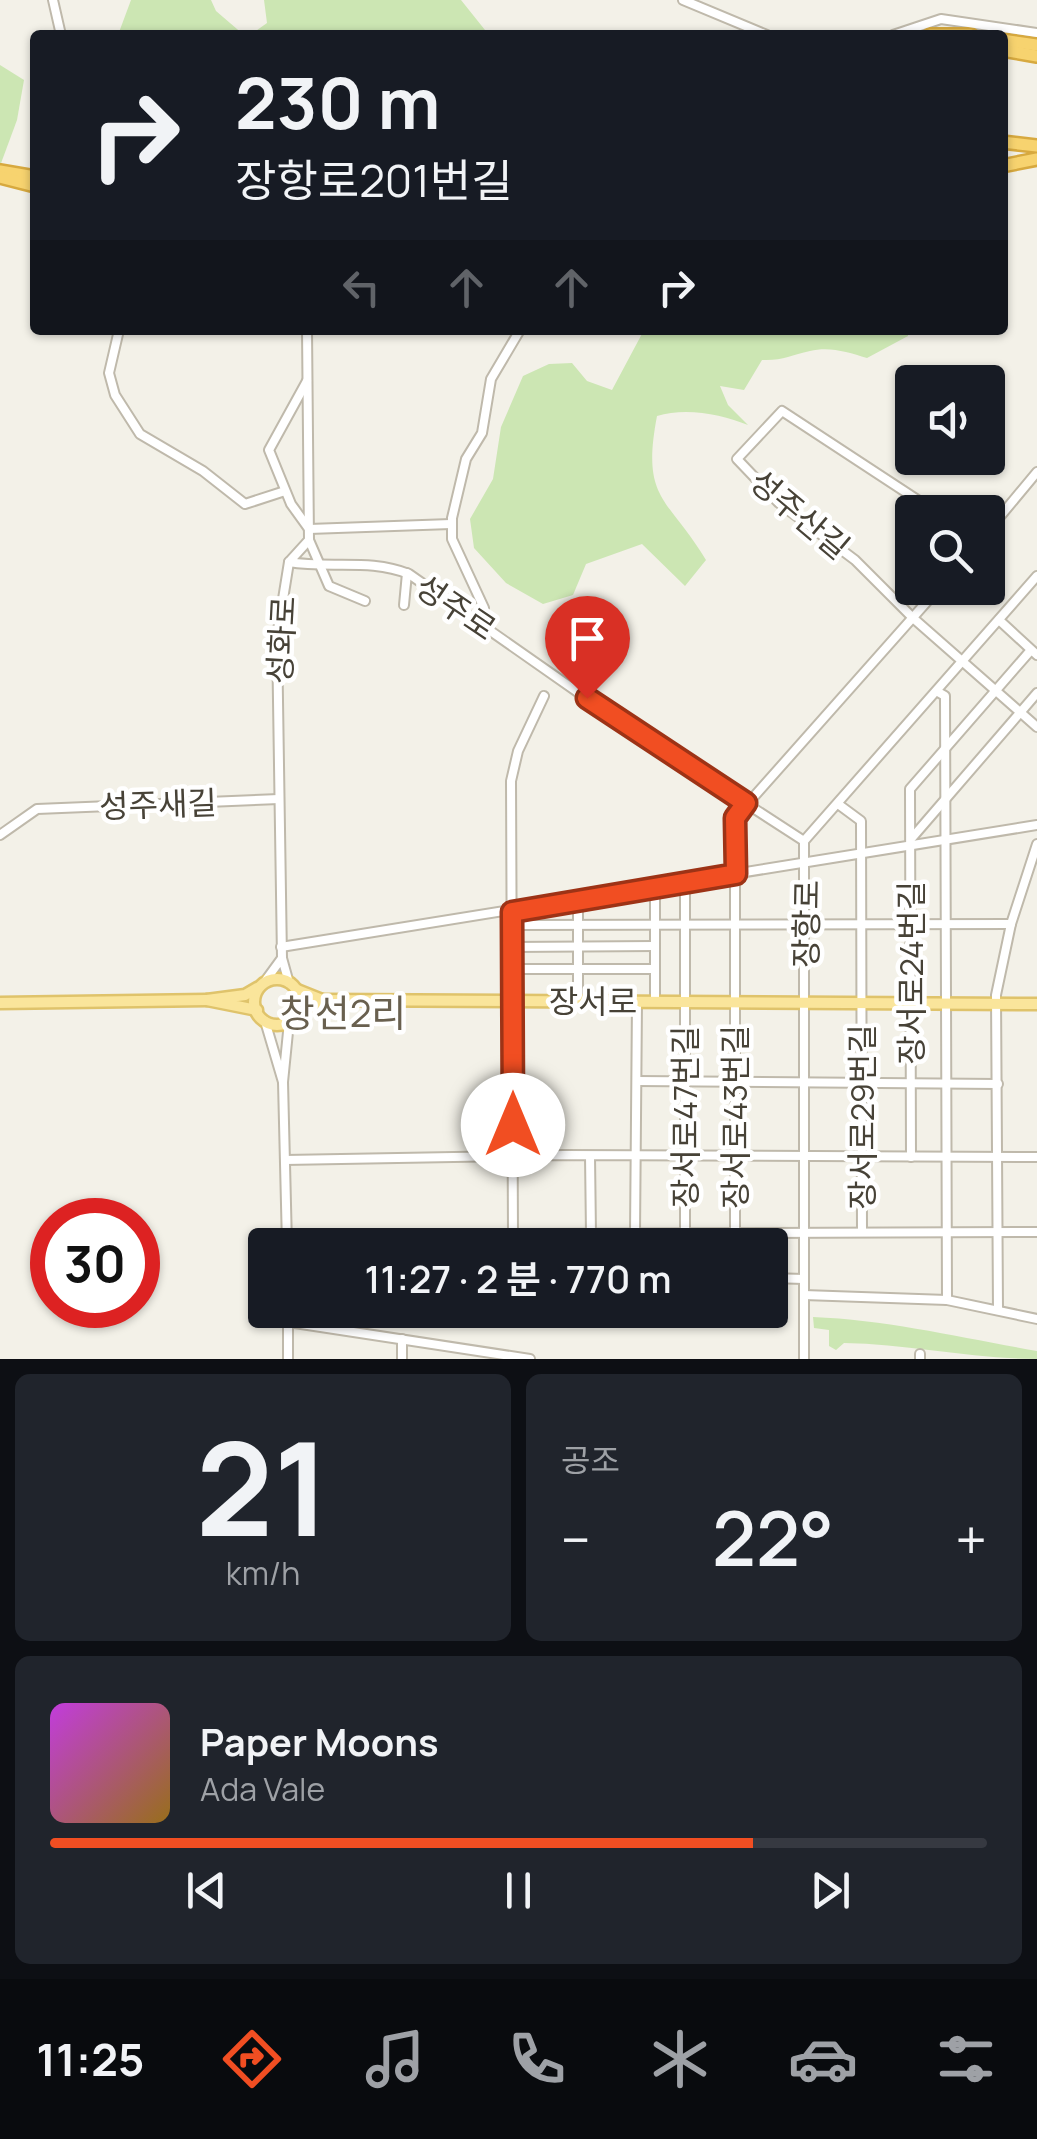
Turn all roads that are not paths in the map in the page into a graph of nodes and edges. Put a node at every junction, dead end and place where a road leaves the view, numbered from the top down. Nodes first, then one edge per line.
1 (53, 0) edge
2 (683, 0) edge
3 (61, 30) edge
4 (755, 30) edge
5 (907, 30) edge
6 (1037, 34) edge
7 (1008, 41) edge
8 (1037, 46) edge
9 (1008, 51) edge
10 (1037, 56) edge
11 (1008, 146) edge
12 (1037, 147) edge
13 (1008, 157) edge
14 (1037, 157) edge
15 (1008, 164) edge
16 (0, 174) edge
17 (30, 177) edge
18 (30, 184) edge
19 (118, 335) edge
20 (308, 335) edge
21 (517, 335) edge
22 (307, 381) junction
23 (1037, 472) edge
24 (285, 491) junction
25 (910, 495) edge
26 (1005, 510) edge
27 (451, 524) junction
28 (308, 528) junction
29 (309, 540) junction
30 (289, 562) junction
31 (321, 566) junction
32 (407, 573) junction
33 (1037, 576) edge
34 (895, 600) edge
35 (366, 602) dead end
36 (900, 605) edge
37 (924, 605) edge
38 (404, 606) dead end
39 (913, 618) junction
40 (999, 620) junction
41 (479, 622) junction
42 (489, 629) junction
43 (482, 640) dead end
44 (1034, 652) edge
45 (963, 663) junction
46 (938, 692) junction
47 (997, 693) junction
48 (1037, 693) edge
49 (544, 696) dead end
50 (1019, 712) junction
51 (1037, 727) edge
52 (944, 752) junction
53 (279, 799) junction
54 (943, 800) junction
55 (746, 803) junction
56 (838, 804) junction
57 (1037, 825) edge
58 (0, 834) edge
59 (804, 841) junction
60 (911, 842) junction
61 (944, 842) junction
62 (1037, 844) edge
63 (862, 855) junction
64 (806, 862) junction
65 (736, 874) junction
66 (685, 883) junction
67 (655, 888) junction
68 (578, 901) junction
69 (512, 912) junction
70 (655, 924) junction
71 (685, 924) junction
72 (737, 924) junction
73 (806, 924) junction
74 (862, 924) junction
75 (910, 924) junction
76 (944, 924) junction
77 (1011, 924) junction
78 (512, 925) junction
79 (578, 925) junction
80 (512, 946) junction
81 (578, 946) junction
82 (655, 946) junction
83 (281, 947) junction
84 (282, 958) junction
85 (578, 969) junction
86 (655, 969) junction
87 (513, 970) junction
88 (260, 986) junction
89 (293, 986) junction
90 (206, 1000) junction
91 (322, 1000) junction
92 (513, 1000) junction
93 (578, 1001) junction
94 (637, 1002) junction
95 (655, 1002) junction
96 (685, 1002) junction
97 (735, 1002) junction
98 (0, 1003) edge
99 (805, 1003) junction
100 (862, 1003) junction
101 (912, 1003) junction
102 (944, 1003) junction
103 (996, 1004) junction
104 (1037, 1004) edge
105 (257, 1010) junction
106 (293, 1017) junction
107 (265, 1021) junction
108 (637, 1081) junction
109 (685, 1081) junction
110 (736, 1081) junction
111 (805, 1081) junction
112 (861, 1081) junction
113 (283, 1082) junction
114 (911, 1082) junction
115 (949, 1083) junction
116 (998, 1084) junction
117 (513, 1156) junction
118 (590, 1156) junction
119 (736, 1156) junction
120 (862, 1156) junction
121 (911, 1156) junction
122 (950, 1156) junction
123 (635, 1157) junction
124 (685, 1157) junction
125 (805, 1157) junction
126 (998, 1157) junction
127 (1037, 1157) edge
128 (285, 1160) junction
129 (287, 1228) edge
130 (513, 1228) edge
131 (586, 1228) edge
132 (635, 1228) edge
133 (685, 1228) edge
134 (735, 1228) edge
135 (862, 1231) junction
136 (949, 1231) junction
137 (998, 1231) junction
138 (788, 1232) edge
139 (804, 1232) junction
140 (1037, 1232) edge
141 (788, 1278) edge
142 (804, 1278) junction
143 (804, 1294) junction
144 (947, 1300) junction
145 (998, 1310) junction
146 (1037, 1319) edge
147 (288, 1328) edge
148 (331, 1328) edge
149 (402, 1338) junction
150 (458, 1346) junction
151 (288, 1359) edge
152 (402, 1359) edge
153 (458, 1359) edge
154 (530, 1359) edge
155 (804, 1359) edge

1 - 3 street
2 - 4 street
5 - 6 street
7 - 8 highway
9 - 10 highway
11 - 12 highway
13 - 14 highway
14 - 15 highway
16 - 17 highway
16 - 18 highway
19 - 24 street
20 - 22 street
21 - 27 street
22 - 24 street
22 - 28 street
23 - 26 street
24 - 28 street
25 - 34 street, 성주산길
27 - 28 street
27 - 41 street
28 - 29 street
29 - 30 street, 성화로
29 - 31 street
30 - 31 street, 성주로
30 - 53 street, 성화로
31 - 32 street, 성주로
31 - 35 street
32 - 38 street
32 - 41 street, 성주로
33 - 40 street, 장항로
36 - 39 street, 성주산길
37 - 39 street
39 - 45 street, 성주산길
39 - 55 street
40 - 44 street
40 - 45 street, 장항로
41 - 42 street, 성주로
42 - 43 street
42 - 55 street, 성주로
44 - 47 street
45 - 46 street, 장항로
45 - 47 street, 성주산길
46 - 52 street
46 - 56 street, 장항로
47 - 50 street, 성주산길
47 - 52 street
48 - 50 street
49 - 69 street
50 - 51 street, 성주산길
50 - 54 street
52 - 54 street
52 - 60 street, 장서로24번길
53 - 58 street, 성주새길
53 - 83 street, 성화로
54 - 60 street
54 - 61 street
55 - 59 street, 성주로
55 - 65 street, 장서로43번길
56 - 59 street, 장항로
56 - 63 street, 장서로29번길
57 - 61 street
59 - 64 street, 장항로
60 - 61 street
60 - 63 street
60 - 75 street, 장서로24번길
61 - 76 street
62 - 77 street
63 - 64 street
63 - 74 street, 장서로29번길
64 - 65 street
64 - 73 street, 장항로
65 - 66 street
65 - 72 street, 장서로43번길
66 - 67 street
66 - 71 street, 장서로
67 - 68 street
67 - 70 street
68 - 69 street
68 - 79 street
69 - 78 street
69 - 83 street
70 - 71 street
70 - 79 street
70 - 82 street
71 - 72 street
71 - 96 street, 장서로
72 - 73 street
72 - 97 street, 장서로43번길
73 - 74 street
73 - 99 street, 장항로
74 - 75 street
74 - 100 street, 장서로29번길
75 - 76 street
75 - 101 street, 장서로24번길
76 - 77 street
76 - 102 street
77 - 103 street
78 - 79 street
78 - 80 street
79 - 81 street
80 - 81 street
80 - 87 street
81 - 82 street
81 - 85 street
82 - 86 street
83 - 84 street, 성화로
84 - 88 street
84 - 89 street, 성화로
85 - 86 street
85 - 87 street
85 - 93 street
86 - 95 street
87 - 92 street
88 - 89 main road
88 - 90 main road
88 - 105 main road
89 - 91 main road
89 - 106 main road
90 - 98 main road
90 - 105 main road
91 - 92 main road, 장서로
91 - 106 main road
92 - 93 main road, 장서로
92 - 117 street
93 - 94 main road, 장서로
94 - 95 main road, 장서로
94 - 108 street
95 - 96 main road, 장서로
96 - 97 main road, 장서로
96 - 109 street, 장서로47번길
97 - 99 main road, 장서로
97 - 110 street, 장서로43번길
99 - 100 main road, 장서로
99 - 111 street, 장항로
100 - 101 main road, 장서로
100 - 112 street, 장서로29번길
101 - 102 main road, 장서로
101 - 114 street, 장서로24번길
102 - 103 main road, 장서로
102 - 115 street
103 - 104 main road, 장서로
103 - 116 street
105 - 107 main road
106 - 107 main road
106 - 113 street
107 - 113 street
108 - 109 street
108 - 123 street
109 - 110 street
109 - 124 street, 장서로47번길
110 - 111 street
110 - 119 street, 장서로43번길
111 - 112 street
111 - 125 street, 장항로
112 - 114 street
112 - 120 street, 장서로29번길
113 - 128 street
114 - 115 street
114 - 121 street, 장서로24번길
115 - 116 street
115 - 122 street
116 - 126 street
117 - 118 street
117 - 128 street
117 - 130 street
118 - 123 street
118 - 131 street
119 - 124 street
119 - 125 street
119 - 134 street, 장서로43번길
120 - 121 street
120 - 125 street
120 - 135 street, 장서로29번길
121 - 122 street
122 - 126 street
122 - 136 street
123 - 124 street
123 - 132 street
124 - 133 street, 장서로47번길
125 - 139 street, 장항로
126 - 127 street
126 - 137 street
128 - 129 street
135 - 136 street
135 - 139 street
136 - 137 street
136 - 144 street
137 - 140 street
137 - 145 street
138 - 139 street
139 - 142 street, 장항로
141 - 142 street
142 - 143 street, 장항로
143 - 144 street
143 - 155 street, 장항로
144 - 145 street
145 - 146 street
147 - 151 street
148 - 149 street
149 - 150 street
149 - 152 street
150 - 153 street
150 - 154 street

